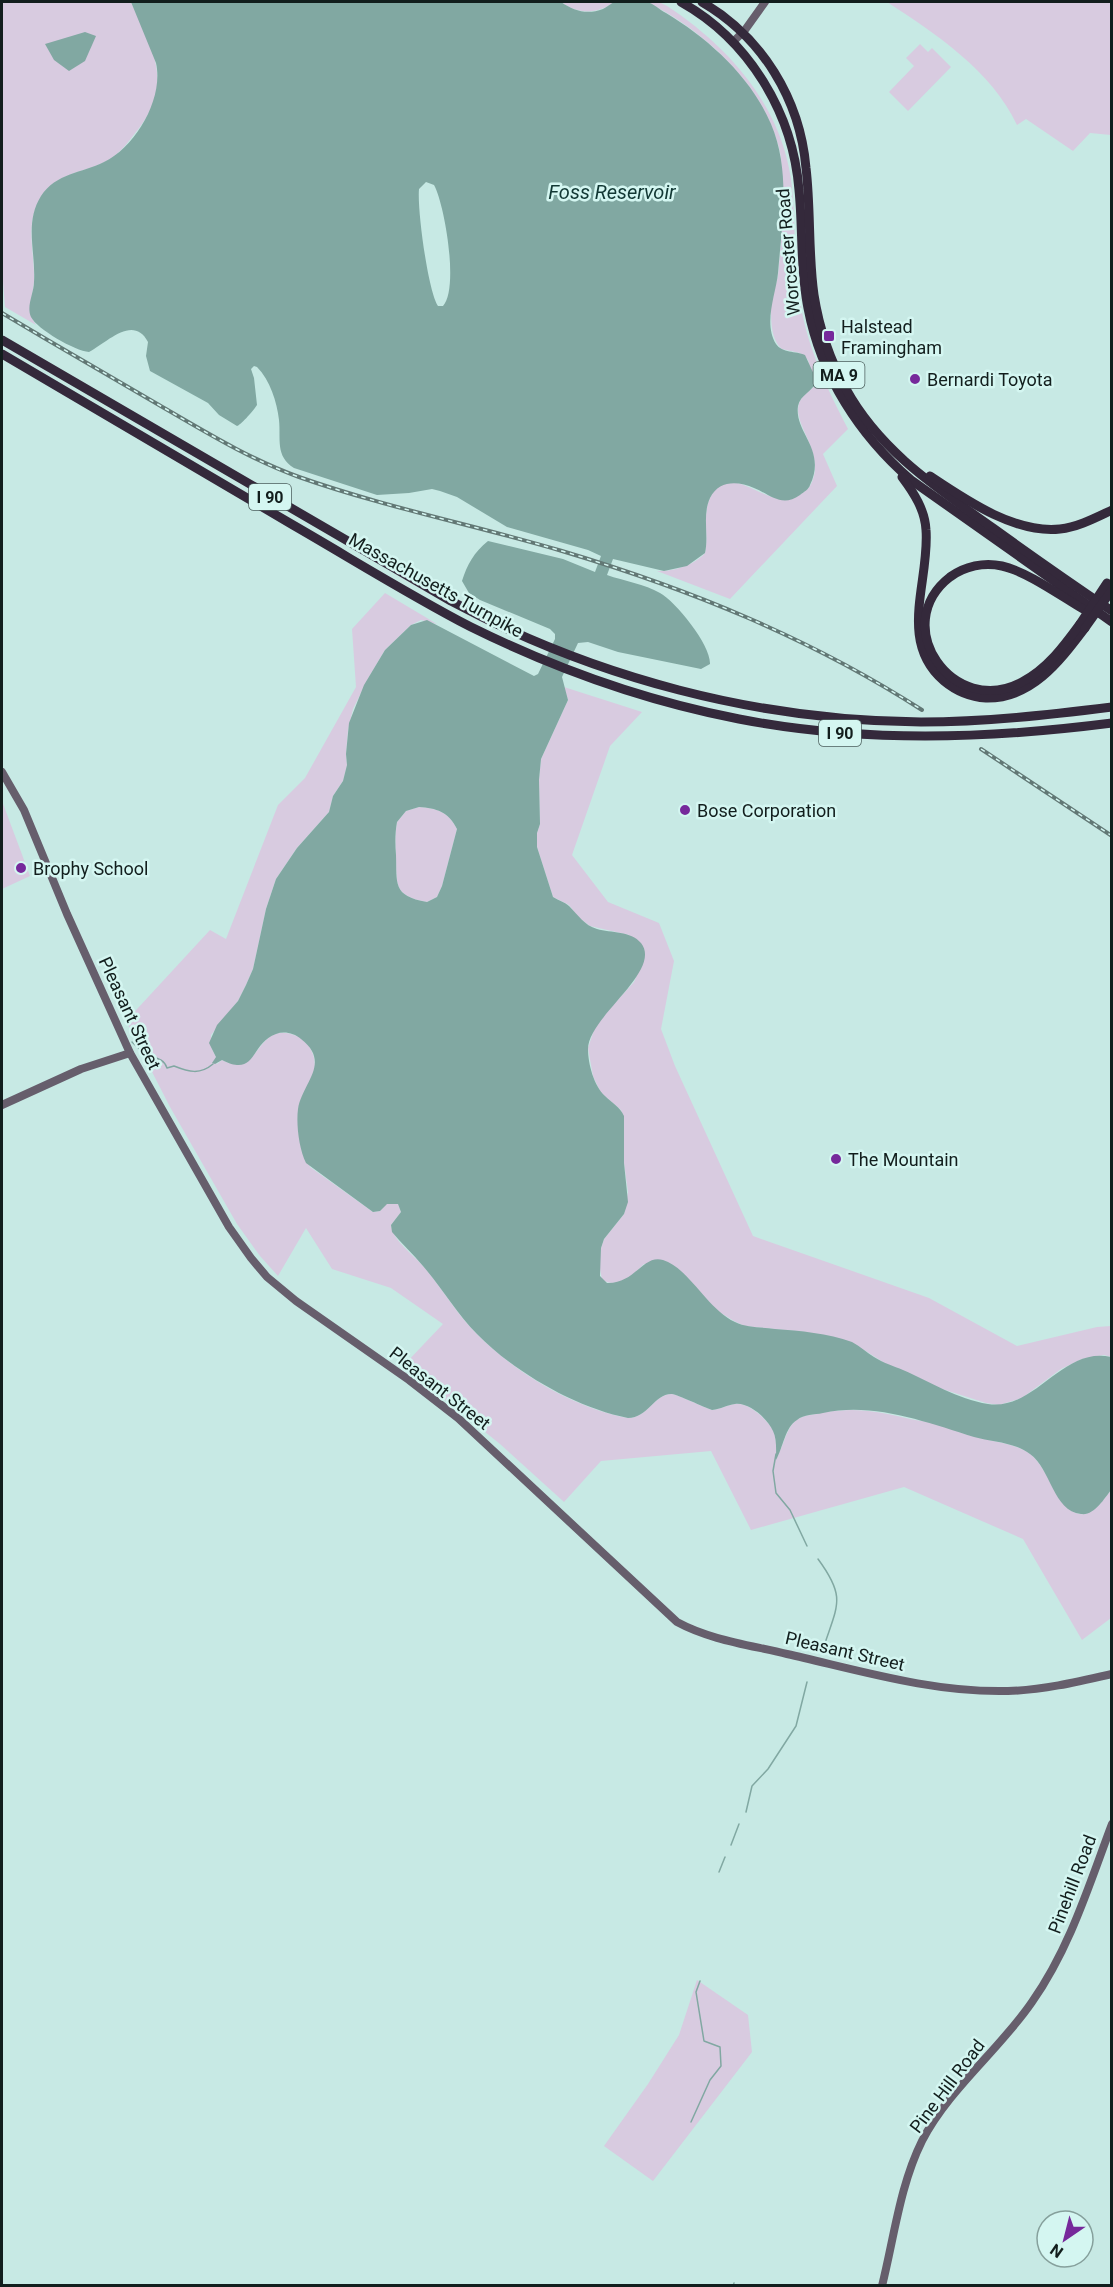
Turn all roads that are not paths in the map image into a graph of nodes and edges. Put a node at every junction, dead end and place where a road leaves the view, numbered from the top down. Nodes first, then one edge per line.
1 (681, 2) edge
2 (702, 2) edge
3 (765, 2) edge
4 (743, 32) junction
5 (733, 42) junction
6 (2, 340) edge
7 (2, 354) edge
8 (888, 446) junction
9 (888, 458) junction
10 (1112, 510) edge
11 (1110, 584) edge
12 (1112, 611) edge
13 (1112, 624) edge
14 (1082, 626) junction
15 (1112, 708) edge
16 (1112, 723) edge
17 (2, 772) edge
18 (130, 1053) junction
19 (2, 1105) edge
20 (1112, 1674) edge
21 (1112, 1824) edge
22 (1060, 1955) joint
23 (882, 2286) edge

1 - 5 highway, Worcester Road / MA 9
2 - 4 highway, Worcester Road / MA 9
3 - 4 main road
4 - 5 main road
4 - 8 highway, Worcester Road / MA 9
5 - 9 highway, Worcester Road / MA 9
6 - 15 highway, Massachusetts Turnpike / I 90
7 - 16 highway, Massachusetts Turnpike / I 90
8 - 10 highway
8 - 12 highway, Worcester Road / MA 9
9 - 13 highway, Worcester Road / MA 9
9 - 14 highway
11 - 14 highway, bridge
13 - 14 highway
17 - 18 main road, Pleasant Street
18 - 19 main road
18 - 20 main road, Pleasant Street
21 - 22 main road, Pinehill Road
22 - 23 main road, Pine Hill Road

